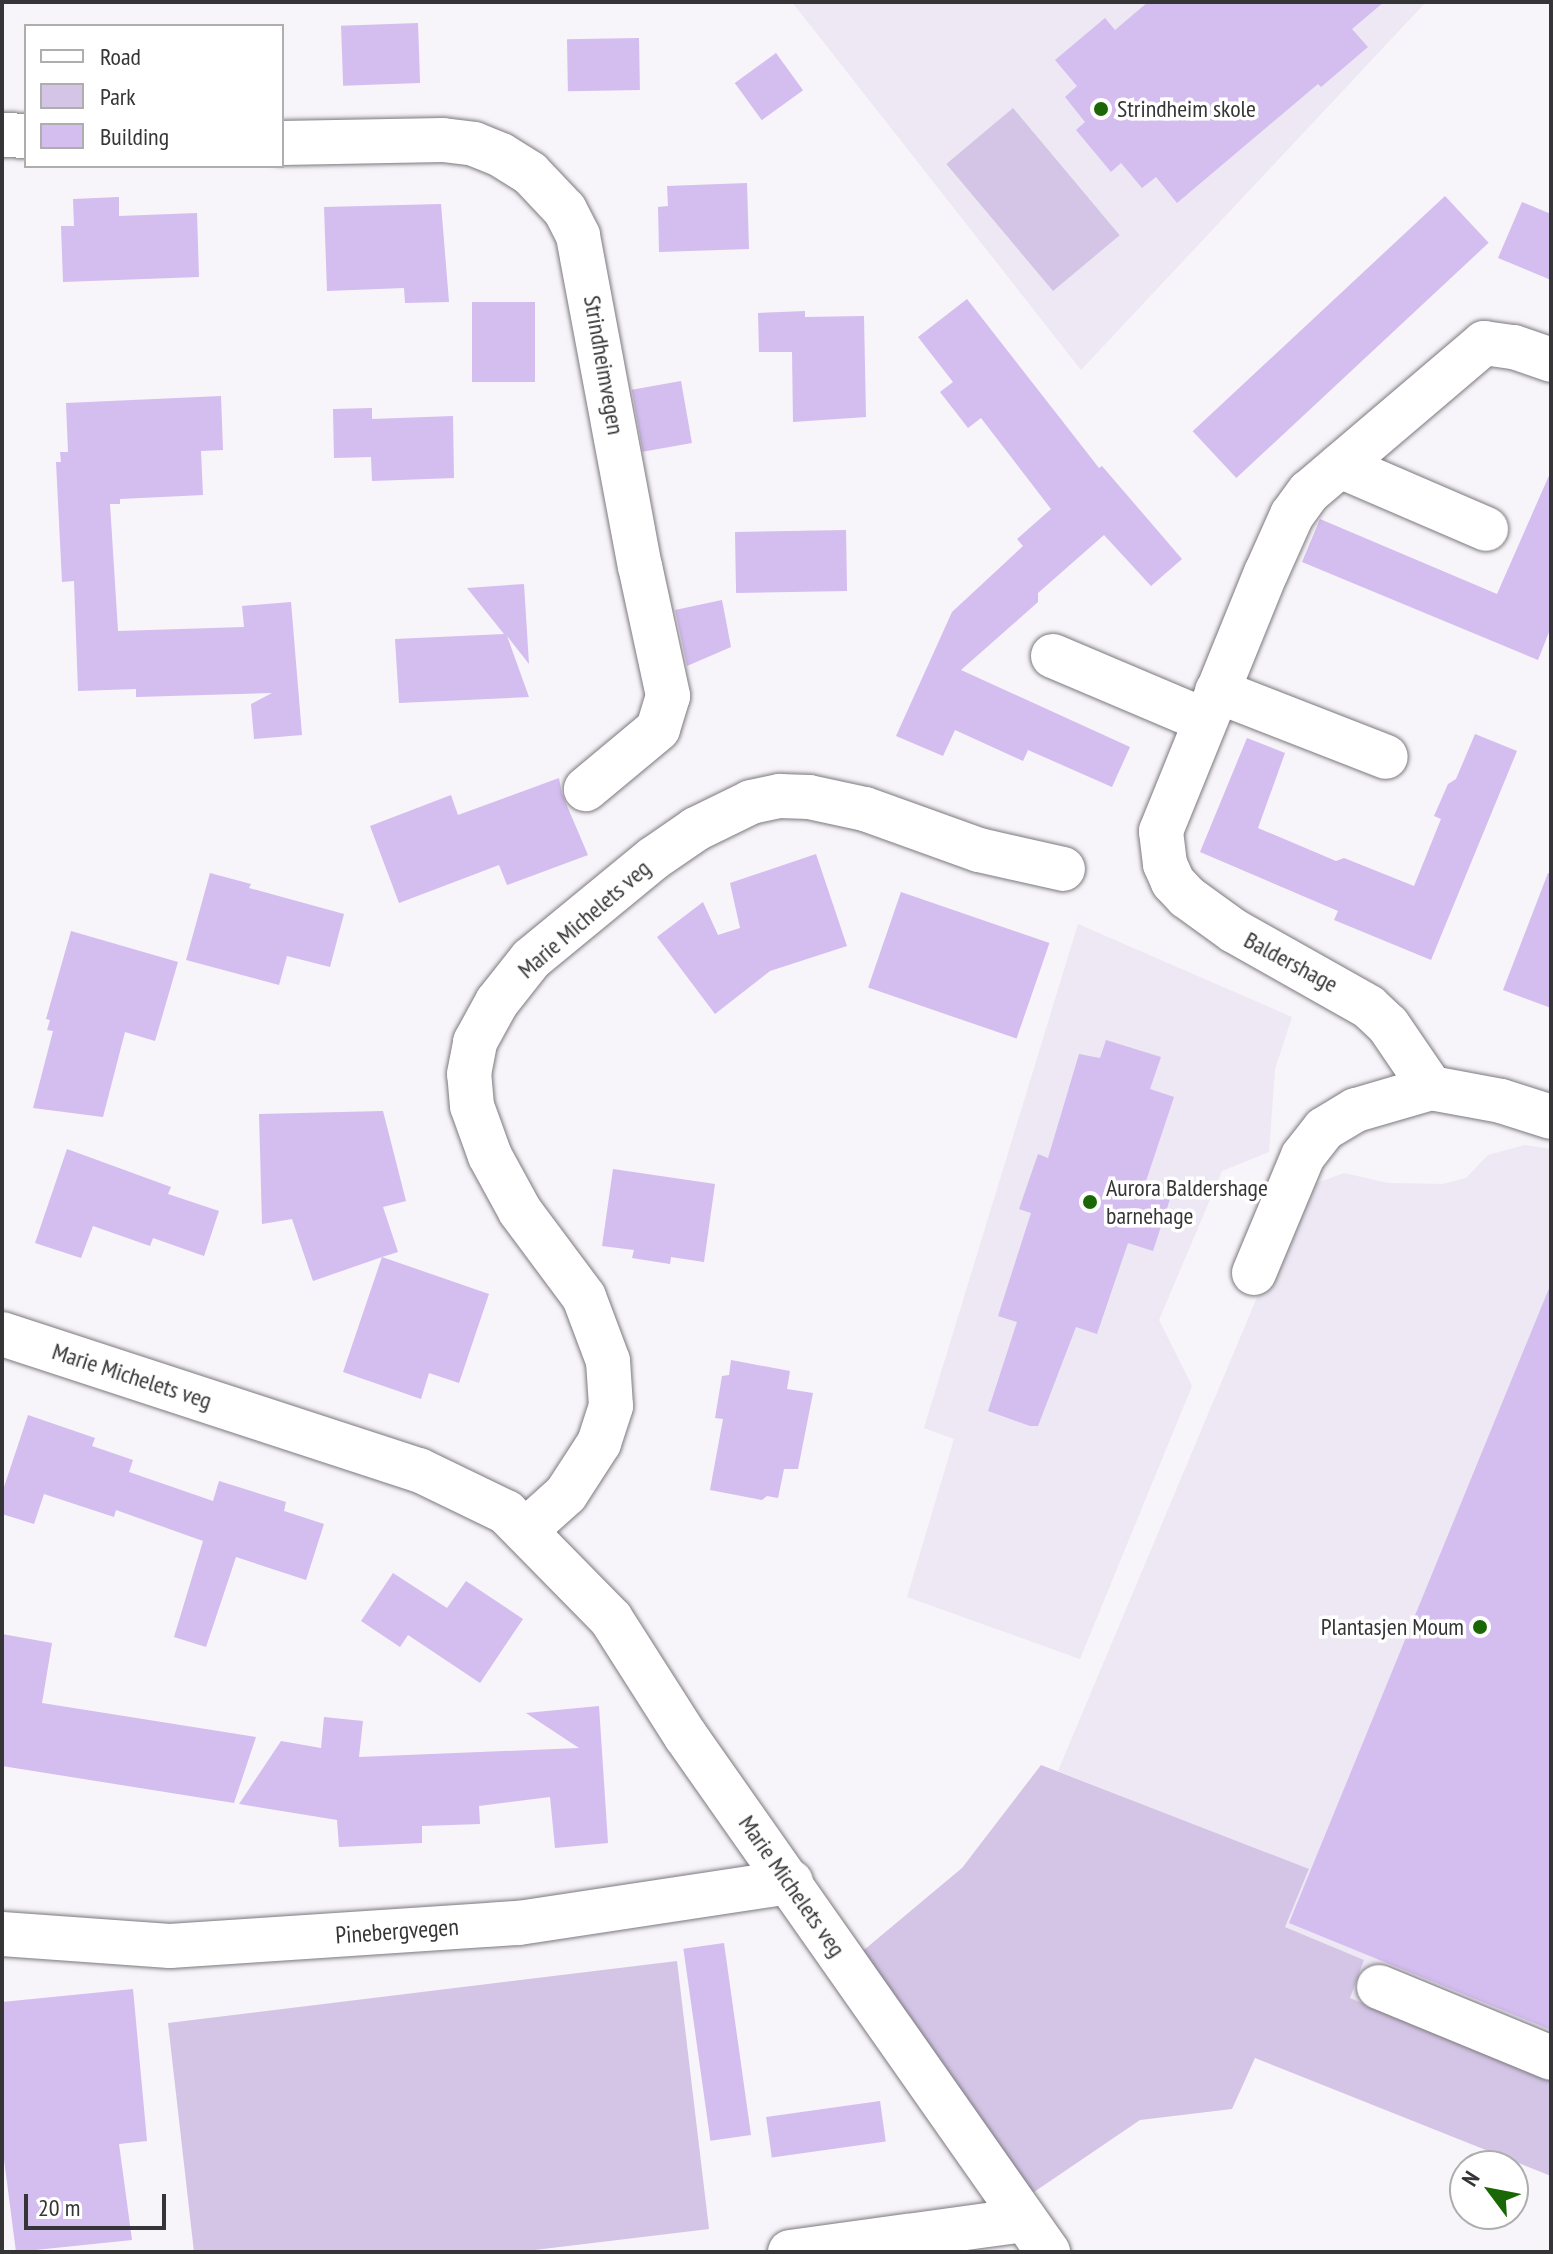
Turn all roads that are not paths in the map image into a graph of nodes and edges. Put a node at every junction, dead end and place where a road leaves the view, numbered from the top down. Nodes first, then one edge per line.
1 (2, 135) edge
2 (24, 136) edge
3 (284, 143) edge
4 (1551, 360) edge
5 (1340, 466) junction
6 (1486, 529) dead end
7 (1053, 656) dead end
8 (1211, 706) junction
9 (1386, 757) dead end
10 (586, 789) dead end
11 (1063, 869) dead end
12 (1431, 1088) junction
13 (1551, 1117) edge
14 (1254, 1273) dead end
15 (2, 1334) edge
16 (526, 1530) junction
17 (791, 1882) junction
18 (2, 1934) edge
19 (1379, 1987) dead end
20 (1551, 2058) edge
21 (1037, 2236) edge
22 (790, 2252) edge

1 - 2 street
3 - 10 street, Strindheimvegen
4 - 5 street, Baldershage
5 - 6 street
5 - 8 street, Baldershage
7 - 8 street
8 - 9 street
8 - 12 street, Baldershage
11 - 16 street, Marie Michelets veg
12 - 13 street
12 - 14 street
15 - 16 street, Marie Michelets veg
16 - 17 street, Marie Michelets veg
17 - 18 street, Pinebergvegen
17 - 21 street, Marie Michelets veg
19 - 20 street
21 - 22 street

